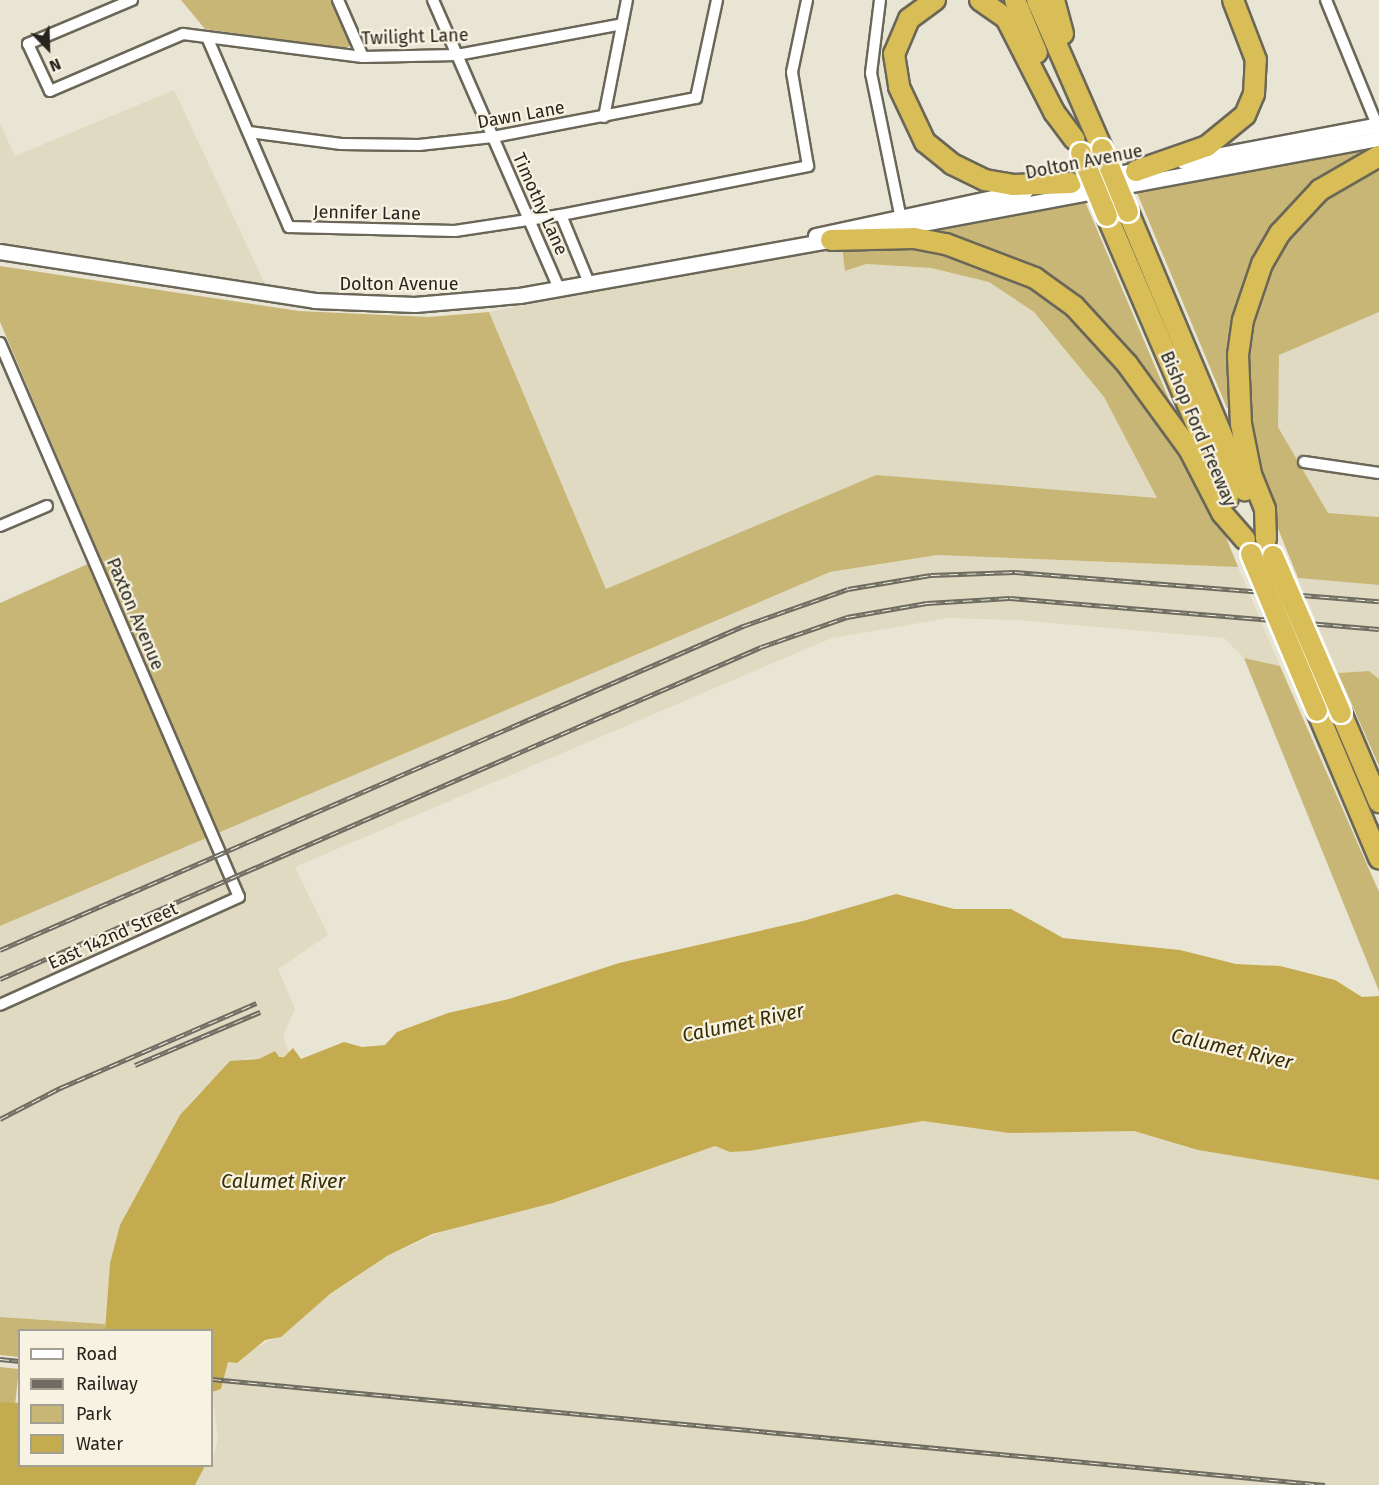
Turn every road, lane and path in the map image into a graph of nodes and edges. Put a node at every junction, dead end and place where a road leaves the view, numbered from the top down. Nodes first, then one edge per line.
1 (132, 0) edge
2 (338, 0) edge
3 (433, 0) edge
4 (627, 0) edge
5 (717, 0) edge
6 (807, 0) edge
7 (880, 0) edge
8 (935, 0) edge
9 (980, 0) edge
10 (1015, 0) edge
11 (1037, 0) edge
12 (1054, 0) edge
13 (1233, 0) edge
14 (1326, 0) edge
15 (622, 24) junction
16 (207, 37) junction
17 (457, 56) junction
18 (363, 57) junction
19 (604, 117) junction
20 (1094, 130) junction
21 (1378, 130) edge
22 (249, 132) junction
23 (493, 137) junction
24 (1078, 146) junction
25 (1379, 156) edge
26 (1136, 171) junction
27 (1071, 183) junction
28 (561, 215) junction
29 (531, 220) junction
30 (902, 222) junction
31 (831, 240) junction
32 (797, 243) junction
33 (0, 252) edge
34 (589, 283) junction
35 (559, 289) junction
36 (0, 344) edge
37 (1304, 462) dead end
38 (1379, 473) edge
39 (47, 506) dead end
40 (0, 526) edge
41 (1248, 546) junction
42 (1270, 548) junction
43 (1379, 802) edge
44 (1379, 858) edge
45 (239, 897) joint
46 (0, 1005) edge

1 - 16 street
2 - 18 street
3 - 17 street, Timothy Lane
4 - 15 street
5 - 19 street, Dawn Lane
6 - 28 street, Jennifer Lane
7 - 30 street
8 - 27 highway
9 - 24 highway
10 - 24 highway, Bishop Ford Freeway
11 - 20 highway, Bishop Ford Freeway
12 - 20 highway
13 - 26 highway
14 - 21 street
15 - 17 street, Twilight Lane
15 - 19 street
16 - 18 street, Twilight Lane
16 - 22 street, Jennifer Lane
17 - 18 street, Twilight Lane
17 - 23 street, Timothy Lane
19 - 23 street, Dawn Lane
20 - 42 highway, Bishop Ford Freeway, bridge
21 - 26 street, Dolton Avenue
21 - 30 street, Dolton Avenue
22 - 23 street, Dawn Lane
22 - 29 street, Jennifer Lane
23 - 29 street, Timothy Lane
24 - 41 highway, Bishop Ford Freeway, bridge
25 - 42 highway
26 - 27 street, Dolton Avenue
27 - 30 street, Dolton Avenue
28 - 29 street, Jennifer Lane
28 - 34 street
29 - 35 street, Timothy Lane
30 - 31 street, Dolton Avenue
30 - 32 street, Dolton Avenue
31 - 32 street, Dolton Avenue
31 - 41 highway
32 - 34 street, Dolton Avenue
33 - 35 street, Dolton Avenue
34 - 35 street, Dolton Avenue
36 - 45 street, Paxton Avenue
37 - 38 street
39 - 40 street
41 - 44 highway, Bishop Ford Freeway, bridge
42 - 43 highway, Bishop Ford Freeway, bridge
45 - 46 street, East 142nd Street

